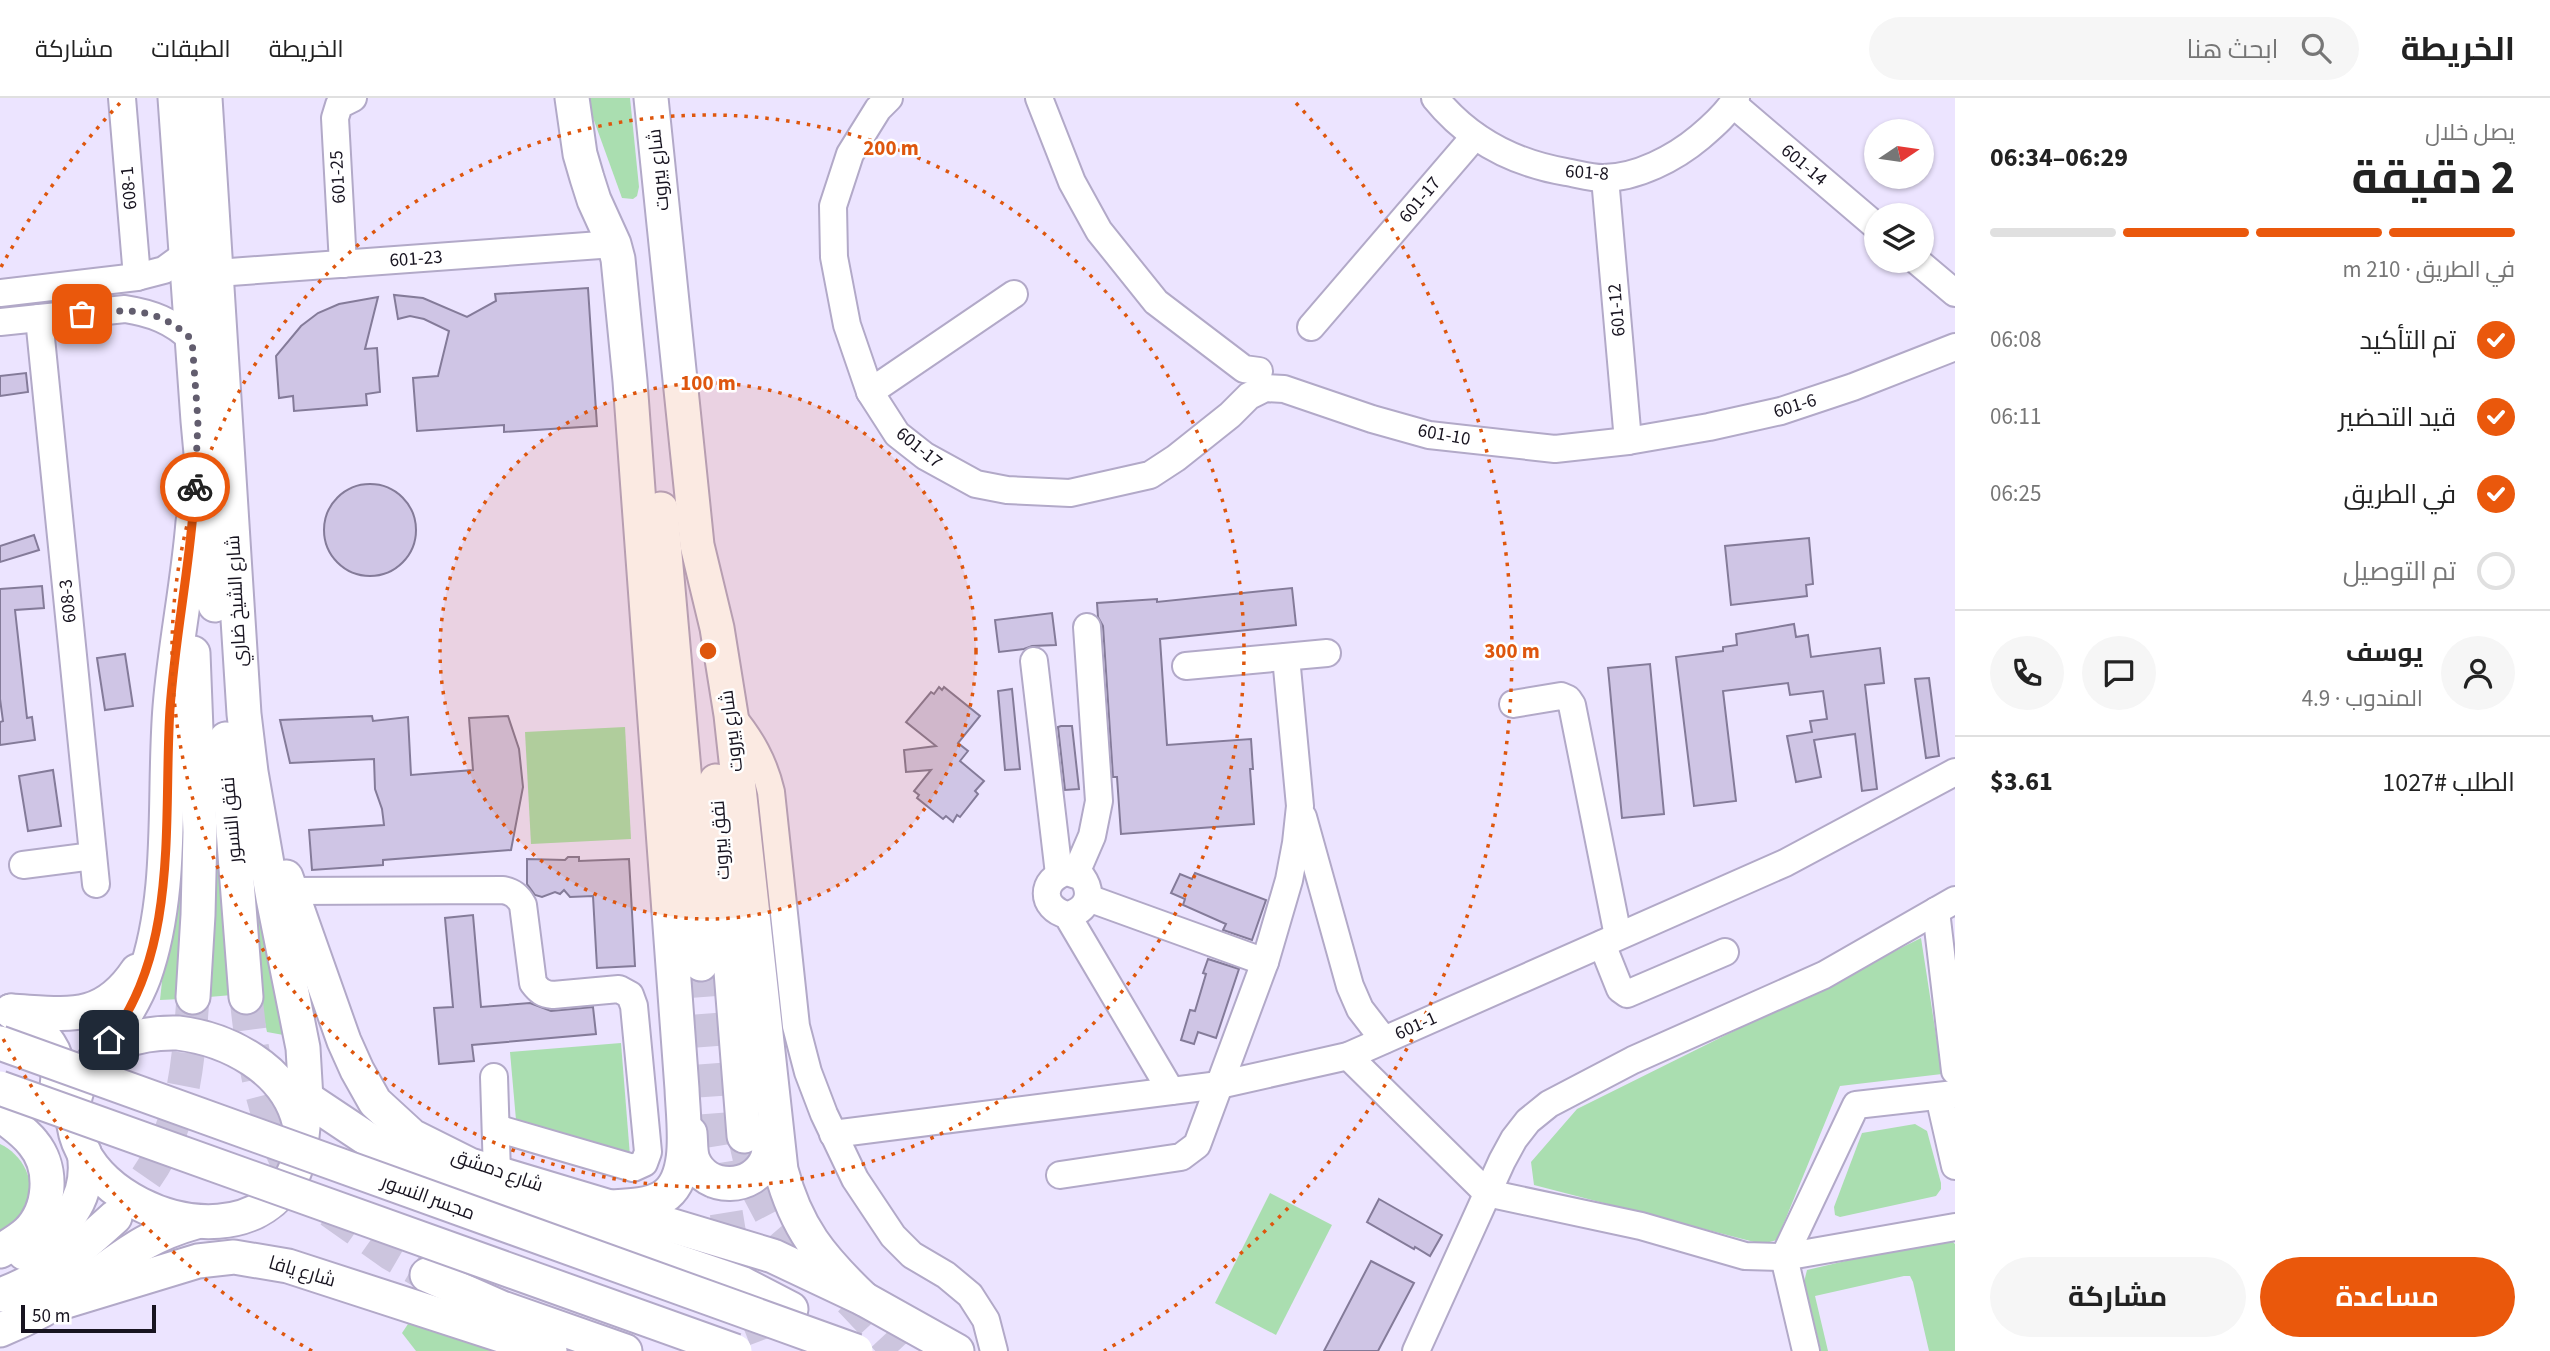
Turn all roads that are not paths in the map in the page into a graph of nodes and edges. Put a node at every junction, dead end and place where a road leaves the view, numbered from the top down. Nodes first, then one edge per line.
1 (122, 98) edge
2 (175, 98) edge
3 (205, 98) edge
4 (353, 98) edge
5 (572, 98) edge
6 (651, 98) edge
7 (889, 98) edge
8 (1039, 98) edge
9 (1435, 98) edge
10 (1735, 101) edge
11 (1475, 136) junction
12 (1605, 178) junction
13 (1864, 215) edge
14 (667, 238) junction
15 (614, 244) junction
16 (186, 254) junction
17 (343, 264) junction
18 (1931, 273) edge
19 (217, 274) junction
20 (137, 277) junction
21 (0, 293) edge
22 (1014, 293) dead end
23 (1955, 293) edge
24 (39, 318) junction
25 (0, 322) edge
26 (1311, 327) dead end
27 (192, 340) junction
28 (1955, 347) edge
29 (1262, 380) junction
30 (630, 381) junction
31 (870, 392) junction
32 (198, 421) junction
33 (1628, 441) junction
34 (697, 545) junction
35 (190, 554) junction
36 (1087, 627) dead end
37 (218, 643) joint
38 (1327, 653) dead end
39 (1286, 657) junction
40 (1034, 662) dead end
41 (1186, 666) dead end
42 (1513, 704) dead end
43 (731, 715) junction
44 (251, 772) junction
45 (1955, 772) edge
46 (1300, 806) junction
47 (93, 856) junction
48 (23, 865) dead end
49 (1067, 874) junction
50 (96, 884) dead end
51 (291, 891) junction
52 (1088, 898) junction
53 (1945, 905) edge
54 (1067, 915) junction
55 (1610, 940) junction
56 (152, 949) junction
57 (1725, 952) dead end
58 (1265, 962) junction
59 (701, 964) tunnel mouth
60 (193, 997) tunnel mouth
61 (246, 997) tunnel mouth
62 (6, 1009) edge
63 (296, 1010) junction
64 (1384, 1040) junction
65 (0, 1043) edge
66 (112, 1047) junction
67 (1348, 1056) junction
68 (256, 1062) junction
69 (1955, 1071) edge
70 (494, 1077) dead end
71 (1219, 1085) junction
72 (0, 1088) edge
73 (682, 1089) junction
74 (1171, 1091) junction
75 (1947, 1095) edge
76 (306, 1098) junction
77 (375, 1102) junction
78 (772, 1103) junction
79 (0, 1111) edge
80 (496, 1128) junction
81 (833, 1134) junction
82 (744, 1136) tunnel mouth
83 (365, 1138) junction
84 (300, 1154) junction
85 (421, 1157) junction
86 (1955, 1166) edge
87 (93, 1167) junction
88 (1060, 1175) dead end
89 (480, 1181) junction
90 (1487, 1193) junction
91 (610, 1207) junction
92 (115, 1217) tunnel mouth
93 (242, 1217) junction
94 (197, 1222) junction
95 (1955, 1227) edge
96 (0, 1251) edge
97 (1784, 1258) junction
98 (0, 1264) edge
99 (427, 1275) tunnel mouth
100 (0, 1295) edge
101 (864, 1298) junction
102 (50, 1306) junction
103 (791, 1309) dead end
104 (645, 1318) junction
105 (0, 1330) edge
106 (550, 1351) edge
107 (625, 1351) edge
108 (701, 1351) edge
109 (735, 1351) edge
110 (856, 1351) edge
111 (957, 1351) edge
112 (994, 1351) edge
113 (1416, 1351) edge
114 (1806, 1351) edge

1 - 20 street, 608-1
2 - 16 main road, شارع الشيخ ضاري
3 - 19 main road, شارع الشيخ ضاري
4 - 17 street, 601-25
5 - 15 main road
6 - 14 main road, شارع بيروت
7 - 31 street, 601-17
8 - 29 street, 601-10
9 - 11 street, 601-8
10 - 12 street, 601-8
10 - 13 street, 601-14
11 - 12 street, 601-8
11 - 26 street, 601-17
12 - 33 street, 601-12
14 - 15 main road
14 - 34 main road, شارع بيروت
15 - 17 street, 601-23
15 - 30 main road
16 - 20 street
16 - 27 main road, شارع الشيخ ضاري
17 - 19 street, 601-23
18 - 23 street
19 - 44 main road, شارع الشيخ ضاري
20 - 21 street
22 - 31 street
24 - 25 street
24 - 27 street
24 - 47 street, 608-3
27 - 32 main road, شارع الشيخ ضاري
28 - 33 street, 601-6
29 - 31 street, 601-17
29 - 33 street, 601-10
30 - 59 main road, نفق بيروت
30 - 73 main road
32 - 35 main road, شارع الشيخ ضاري
32 - 37 main road, شارع الشيخ ضاري
34 - 43 main road, شارع بيروت
34 - 82 main road, نفق بيروت
35 - 56 main road, شارع الشيخ ضاري
35 - 60 main road
36 - 49 street
37 - 61 main road, نفق النسور
38 - 39 street
39 - 41 street
39 - 46 street
40 - 49 street
42 - 55 street
43 - 78 main road, شارع بيروت
43 - 81 street
44 - 51 main road, شارع دمشق
44 - 63 main road, شارع الشيخ ضاري
45 - 55 street, 601-1
46 - 58 street
46 - 64 street
47 - 48 street
47 - 50 street, 608-3
49 - 52 street
49 - 54 street
51 - 77 main road, شارع دمشق
51 - 80 street
52 - 54 street
52 - 58 street
53 - 69 street
53 - 90 street
54 - 74 street
55 - 57 street
55 - 64 street, 601-1
56 - 62 main road
56 - 66 main road, شارع الشيخ ضاري
58 - 71 street
62 - 66 main road
62 - 79 main road
63 - 76 main road, شارع الشيخ ضاري
63 - 83 main road
64 - 67 street, 601-1
65 - 110 main road, مجسر النسور, bridge
66 - 68 main road
66 - 87 main road
67 - 71 street, 601-1
67 - 90 street
68 - 76 main road
68 - 84 main road
70 - 80 street
71 - 74 street, 601-1
71 - 88 street
72 - 104 main road, مجسر النسور, bridge
73 - 78 main road
73 - 91 main road
74 - 81 street, 601-1
75 - 86 street
75 - 97 street
76 - 83 main road
76 - 84 main road, شارع الشيخ ضاري
77 - 85 main road
77 - 89 main road, شارع دمشق
78 - 101 main road, شارع بيروت
79 - 87 main road
79 - 96 main road
80 - 89 street
81 - 112 street
83 - 85 main road
83 - 89 main road
84 - 93 main road
85 - 89 main road
87 - 94 main road
87 - 98 main road
89 - 91 main road, شارع دمشق
89 - 103 main road
90 - 97 street
90 - 113 street
91 - 101 main road, شارع دمشق
92 - 100 main road
93 - 94 main road
93 - 108 main road
94 - 102 main road
95 - 97 street
97 - 114 street
99 - 107 main road
101 - 111 main road, شارع دمشق
102 - 105 main road
102 - 106 main road, شارع يافا
104 - 108 main road, bridge
104 - 109 main road, مجسر النسور, bridge

